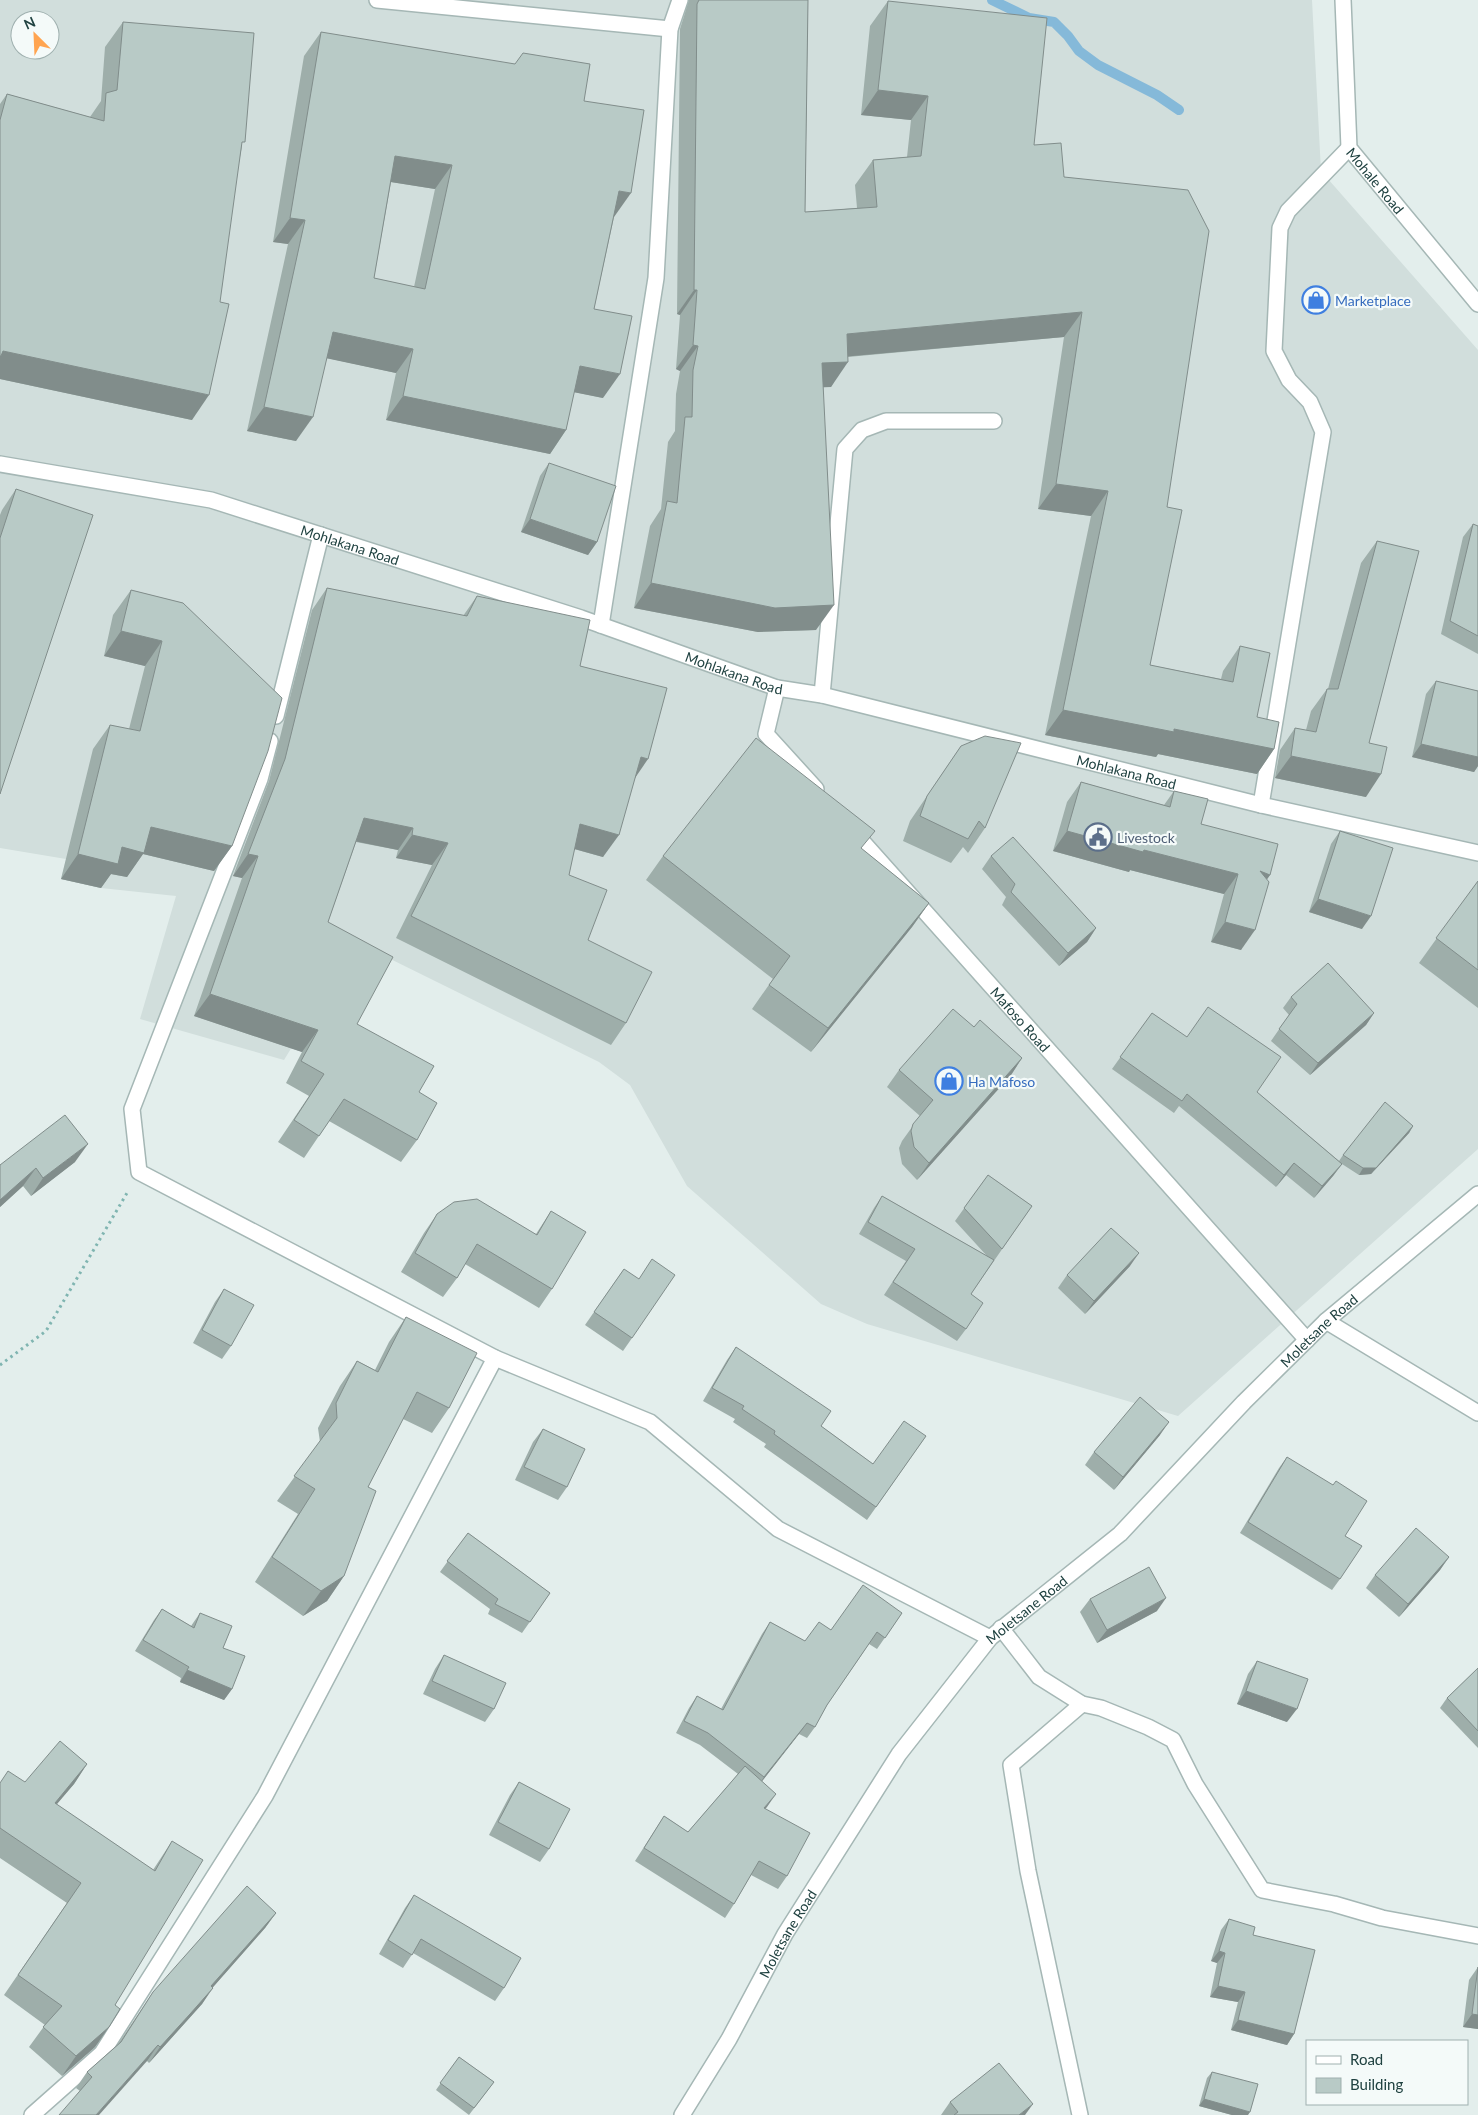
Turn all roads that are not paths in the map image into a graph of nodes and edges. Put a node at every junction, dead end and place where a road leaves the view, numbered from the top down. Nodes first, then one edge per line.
1 (377, 0) edge
2 (680, 0) edge
3 (1343, 0) edge
4 (670, 29) junction
5 (1349, 148) junction
6 (1478, 304) edge
7 (994, 421) dead end
8 (0, 464) edge
9 (321, 535) junction
10 (601, 625) junction
11 (777, 688) junction
12 (822, 695) junction
13 (825, 799) edge
14 (1261, 805) junction
15 (844, 821) edge
16 (1478, 853) edge
17 (1478, 1194) edge
18 (1326, 1321) junction
19 (1307, 1340) junction
20 (495, 1358) junction
21 (1478, 1413) edge
22 (996, 1633) junction
23 (1082, 1704) junction
24 (1478, 1936) edge
25 (32, 2115) edge
26 (682, 2115) edge
27 (1080, 2115) edge

1 - 4 street
2 - 4 street
3 - 5 street, Mohale Road
4 - 10 street
5 - 6 street, Mohale Road
5 - 14 street
7 - 12 street
8 - 9 street, Mohlakana Road
9 - 10 street, Mohlakana Road
9 - 20 street
10 - 11 street, Mohlakana Road
11 - 12 street, Mohlakana Road
11 - 13 street
12 - 14 street, Mohlakana Road
14 - 16 street, Mohlakana Road
15 - 19 street, Mafoso Road
17 - 18 street, Moletsane Road
18 - 19 street, Moletsane Road
18 - 21 street
19 - 22 street, Moletsane Road
20 - 22 street
20 - 25 street
22 - 23 street
22 - 26 street, Moletsane Road
23 - 24 street
23 - 27 street

